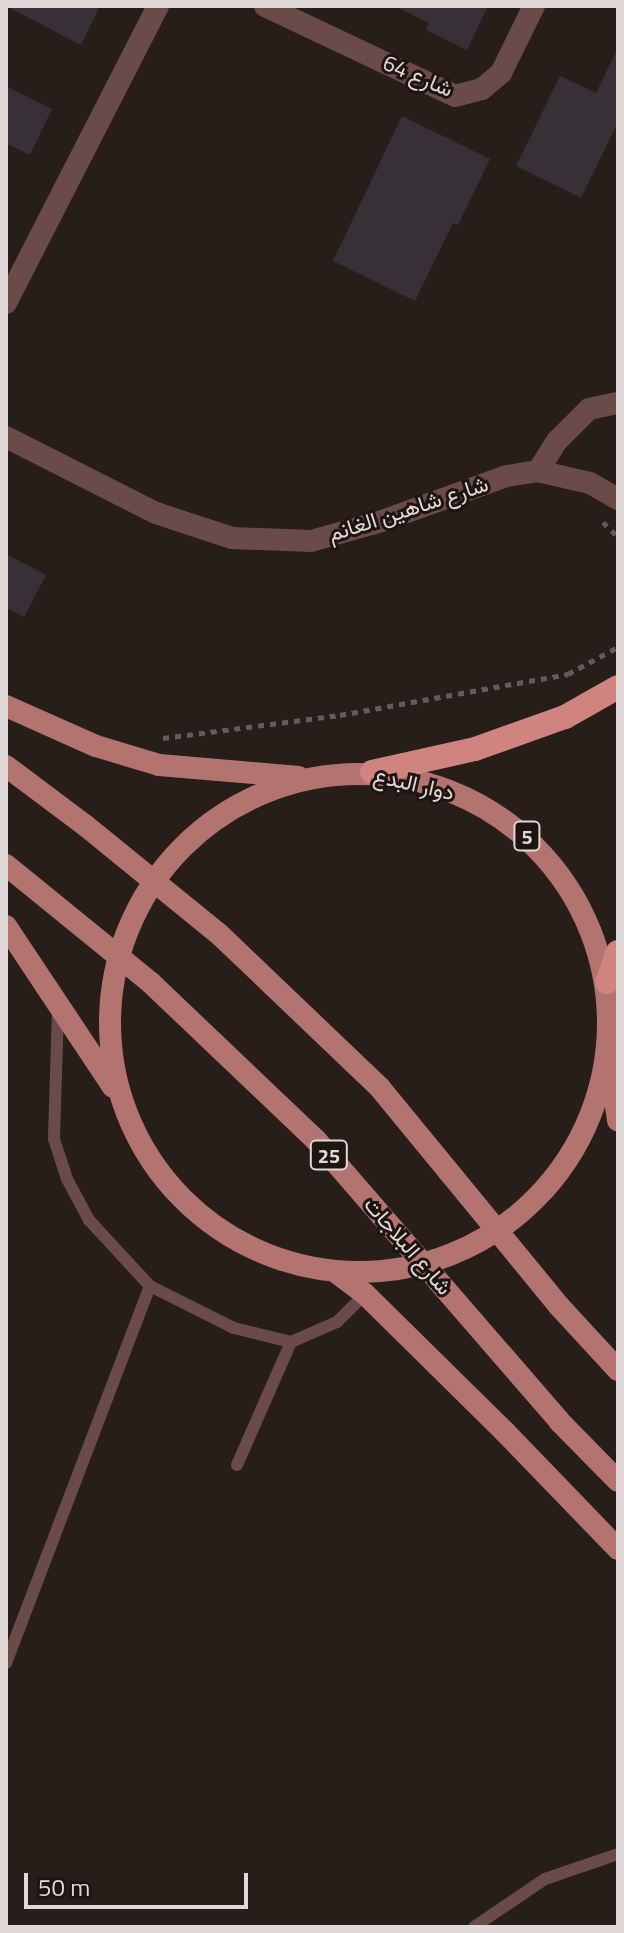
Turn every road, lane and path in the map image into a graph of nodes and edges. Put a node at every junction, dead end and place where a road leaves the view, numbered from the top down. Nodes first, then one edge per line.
1 (158, 6) edge
2 (265, 6) edge
3 (534, 6) edge
4 (6, 303) edge
5 (618, 403) edge
6 (6, 437) edge
7 (538, 471) junction
8 (590, 483) junction
9 (618, 499) edge
10 (618, 514) edge
11 (618, 647) edge
12 (618, 687) edge
13 (6, 706) edge
14 (159, 765) junction
15 (6, 766) edge
16 (372, 772) junction
17 (303, 778) junction
18 (6, 865) edge
19 (6, 926) edge
20 (618, 952) edge
21 (607, 982) junction
22 (59, 1002) junction
23 (614, 1021) edge
24 (608, 1053) junction
25 (118, 1095) junction
26 (618, 1120) edge
27 (337, 1273) junction
28 (150, 1286) junction
29 (365, 1294) junction
30 (291, 1342) junction
31 (618, 1370) edge
32 (237, 1465) dead end
33 (618, 1481) edge
34 (618, 1549) edge
35 (6, 1663) edge
36 (618, 1854) edge
37 (474, 1927) edge

1 - 4 street
2 - 3 street, شارع 64
5 - 7 street
6 - 7 street, شارع شاهين الغانم
7 - 8 street, شارع شاهين الغانم
8 - 9 street, شارع شاهين الغانم
8 - 10 street
11 - 14 path
12 - 16 highway, 5
13 - 14 main road
14 - 17 main road
15 - 31 main road, bridge
16 - 17 main road, دوار البدع / 5
16 - 21 main road, دوار البدع / 5
17 - 25 main road, دوار البدع / 5
18 - 33 main road, شارع البلاجات / 25, bridge
19 - 22 main road
20 - 21 highway, 5
21 - 23 main road, دوار البدع / 5
22 - 25 main road
22 - 28 lane
23 - 24 main road, دوار البدع / 5
24 - 26 main road
24 - 27 main road, دوار البدع / 5
25 - 27 main road, دوار البدع / 5
27 - 29 main road
28 - 30 lane
28 - 35 lane
29 - 30 lane
29 - 34 main road
30 - 32 lane
36 - 37 lane

